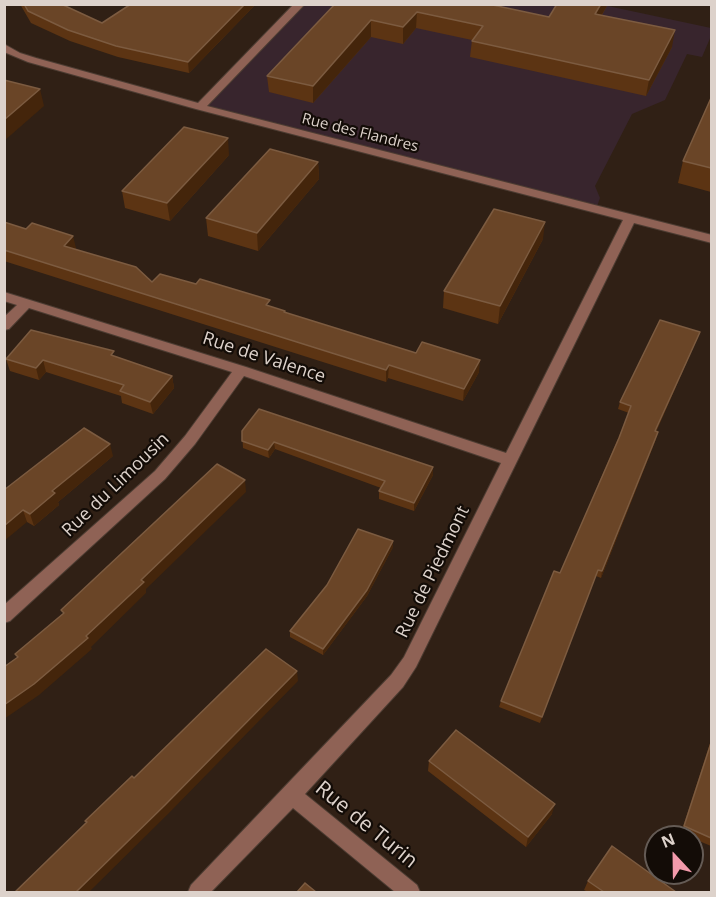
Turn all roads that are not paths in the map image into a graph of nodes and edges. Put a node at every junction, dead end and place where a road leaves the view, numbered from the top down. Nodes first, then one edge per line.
1 (300, 4) edge
2 (4, 47) edge
3 (10, 57) edge
4 (200, 107) junction
5 (630, 218) junction
6 (711, 239) edge
7 (4, 296) edge
8 (26, 303) junction
9 (4, 326) edge
10 (241, 370) junction
11 (509, 460) junction
12 (4, 616) edge
13 (292, 795) junction
14 (198, 892) edge
15 (410, 892) edge

1 - 4 street
2 - 3 street, Rue des Flandres
3 - 4 street, Rue des Flandres
4 - 5 street, Rue des Flandres
5 - 6 street, Rue des Flandres
5 - 11 street, Rue de Piedmont
7 - 8 street, Rue de Valence
8 - 9 street
8 - 10 street, Rue de Valence
10 - 11 street, Rue de Valence
10 - 12 street, Rue du Limousin
11 - 13 street, Rue de Piedmont
13 - 14 street, Rue de Piedmont
13 - 15 street, Rue de Turin

